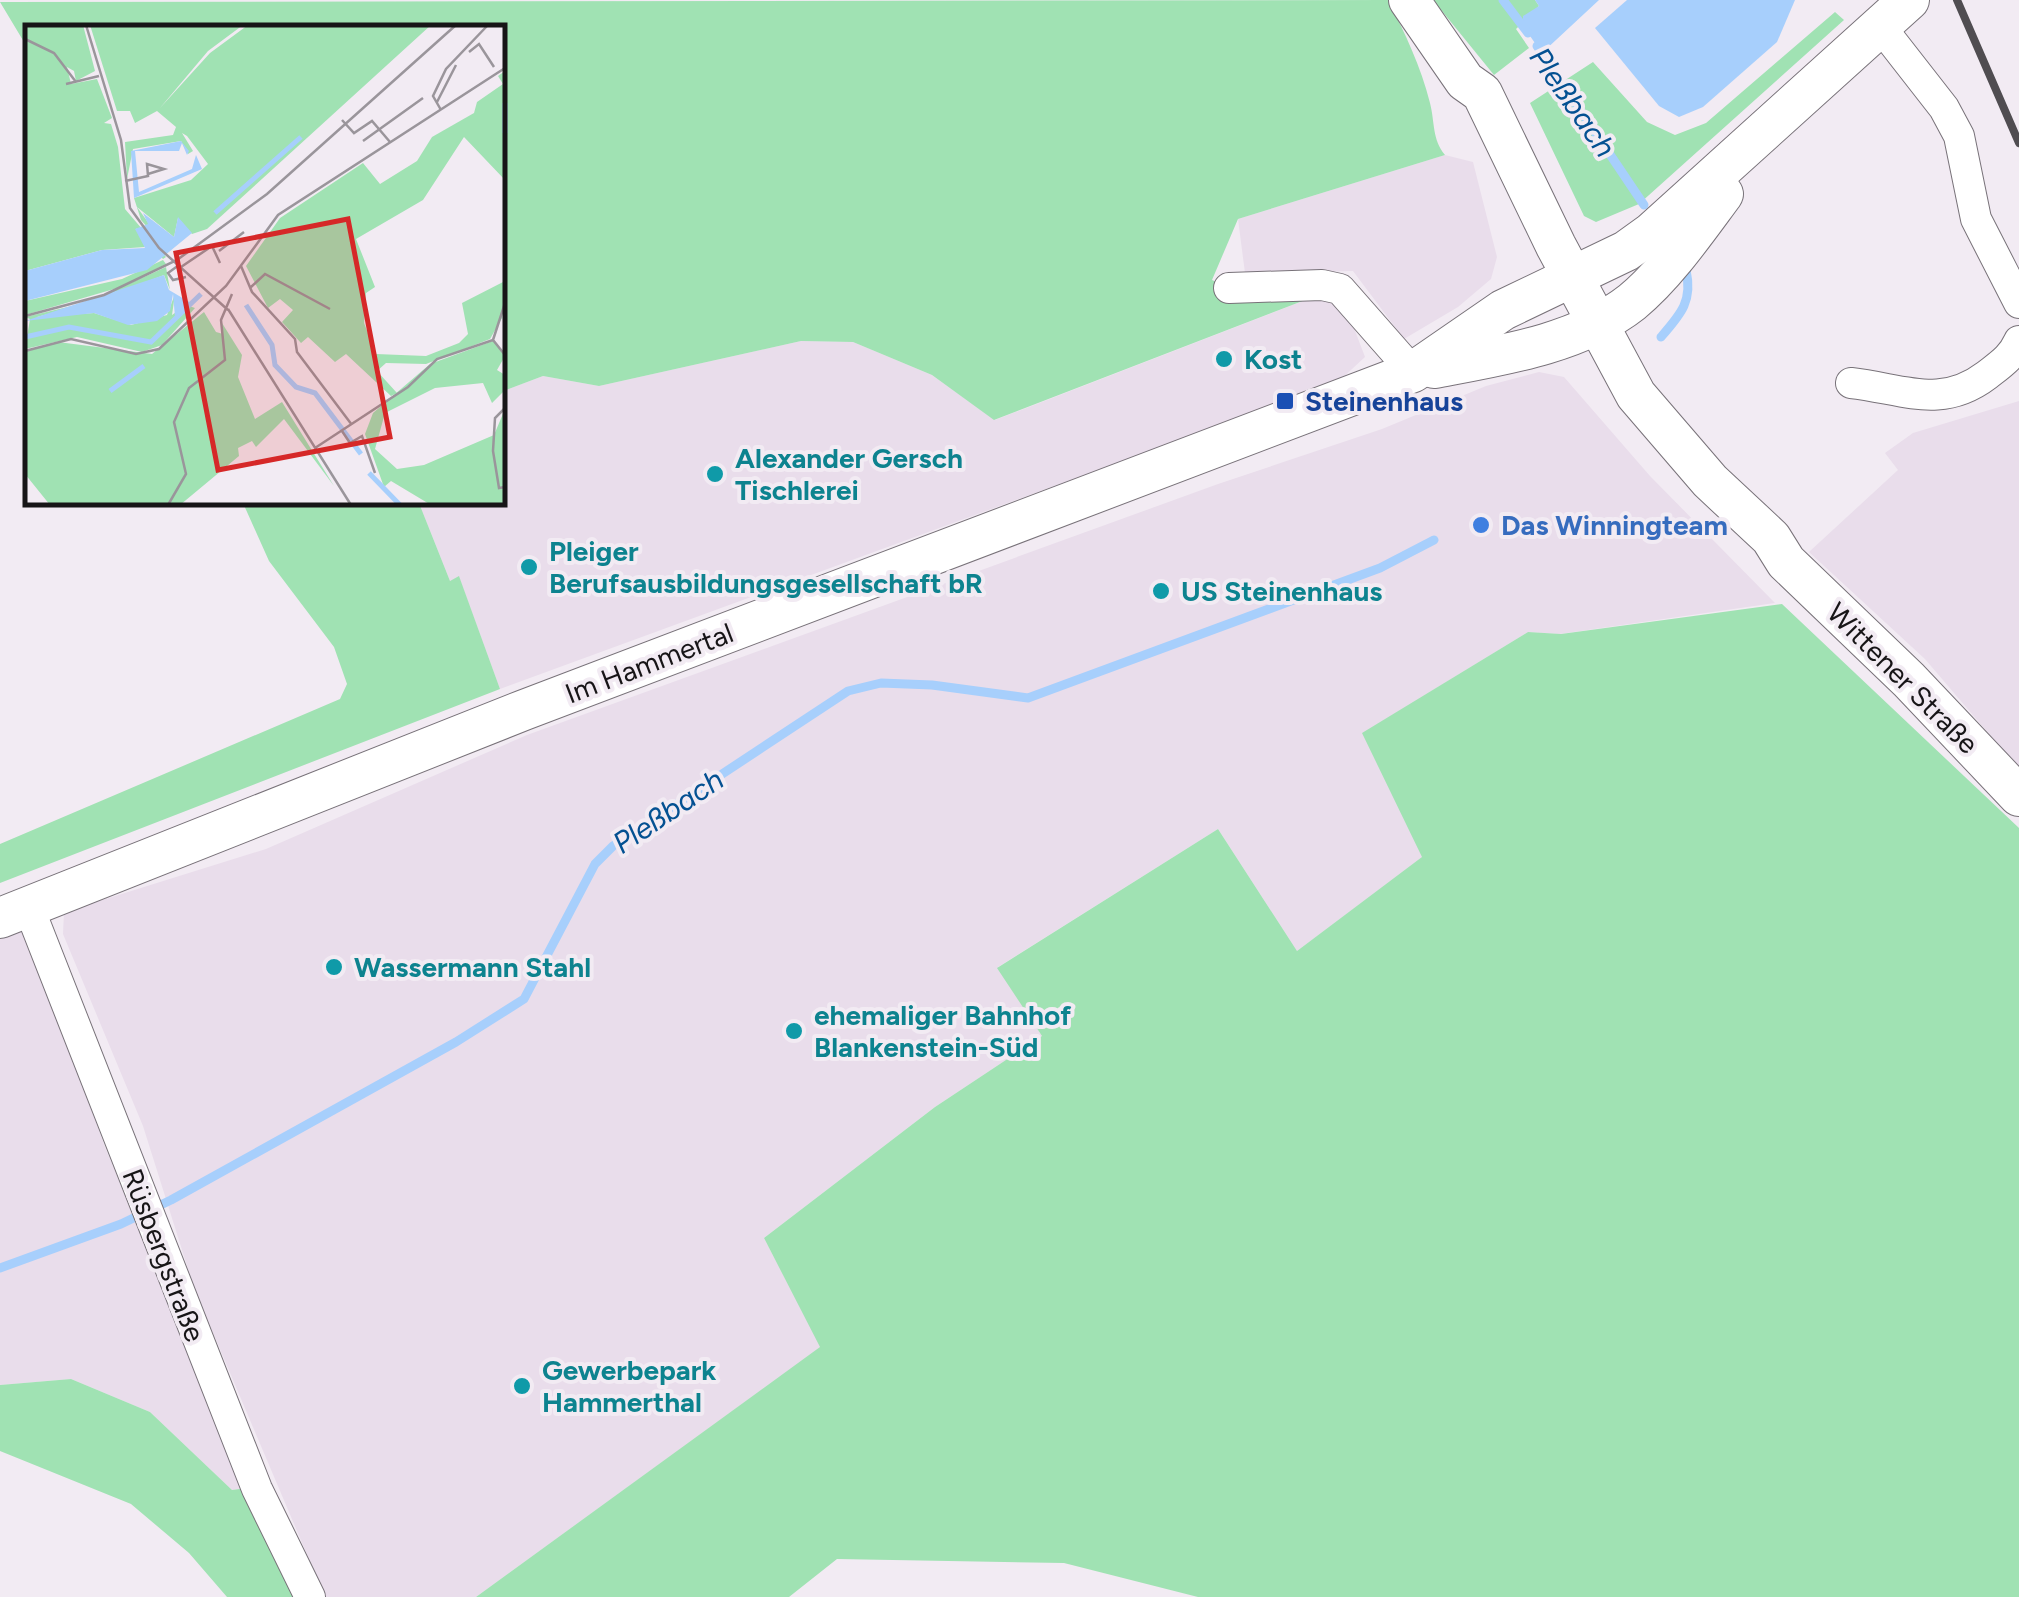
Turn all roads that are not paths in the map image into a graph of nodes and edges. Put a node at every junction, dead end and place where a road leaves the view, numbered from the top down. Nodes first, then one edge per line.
1 (1409, 0) edge
2 (1894, 13) edge
3 (1768, 130) junction
4 (1560, 281) junction
5 (1229, 288) dead end
6 (2019, 304) edge
7 (1587, 328) junction
8 (2019, 341) edge
9 (1413, 372) junction
10 (1851, 384) dead end
11 (2019, 796) edge
12 (14, 913) edge
13 (310, 1597) edge

1 - 4 main road, Wittener Straße
2 - 3 main road
2 - 6 street
3 - 4 main road, Im Hammertal
3 - 7 main road, Im Hammertal
4 - 7 main road, Wittener Straße
4 - 9 main road, Im Hammertal
5 - 9 street
7 - 9 main road, Im Hammertal
7 - 11 main road, Wittener Straße
8 - 10 street
9 - 12 main road, Im Hammertal
12 - 13 street, Rüsbergstraße

